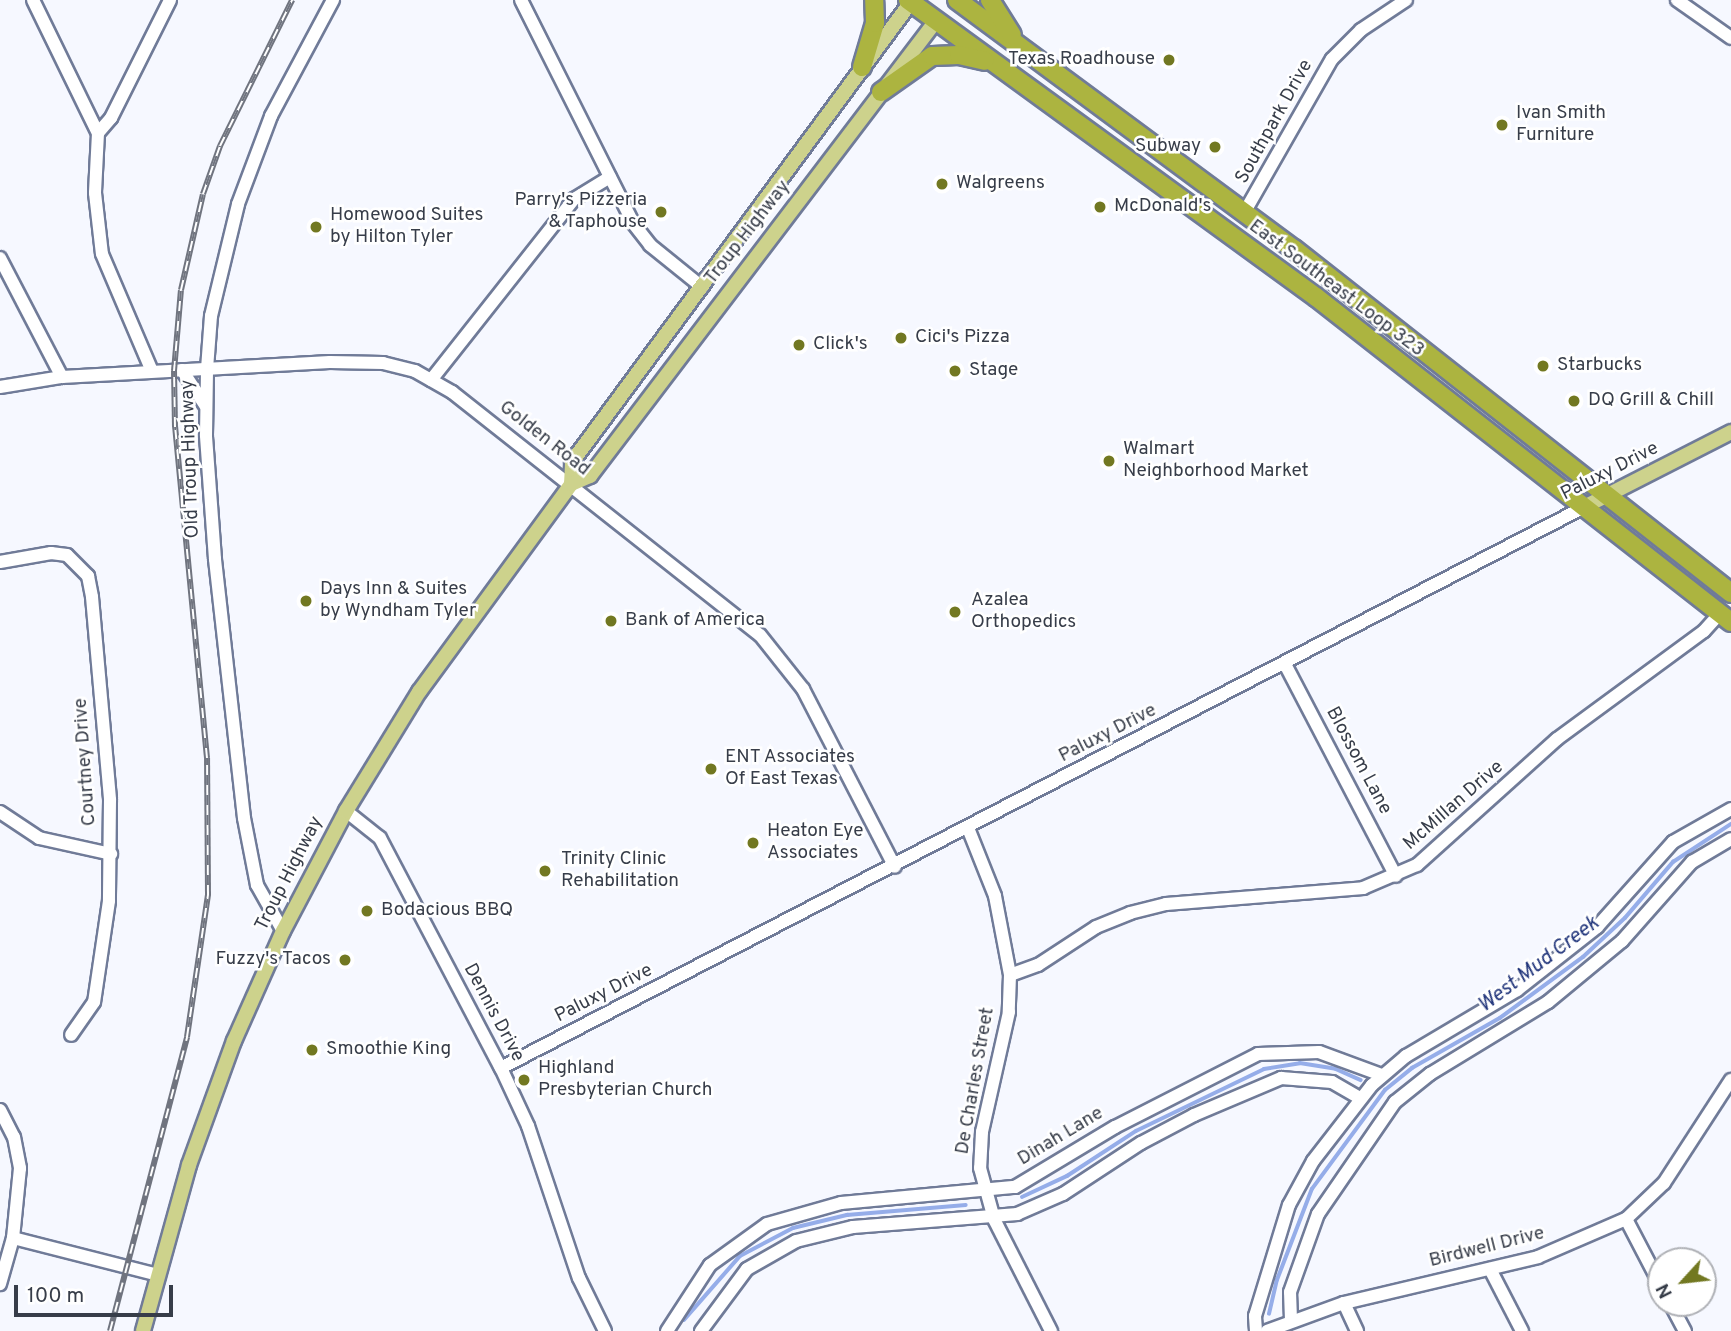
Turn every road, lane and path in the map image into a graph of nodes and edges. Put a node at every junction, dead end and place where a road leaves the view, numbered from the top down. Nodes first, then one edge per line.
1 (33, 0) edge
2 (170, 0) edge
3 (333, 0) edge
4 (522, 0) edge
5 (874, 0) edge
6 (954, 0) edge
7 (990, 0) edge
8 (1406, 0) edge
9 (1677, 0) edge
10 (911, 1) edge
11 (936, 22) junction
12 (1731, 38) edge
13 (1020, 46) junction
14 (992, 63) junction
15 (862, 67) junction
16 (881, 92) junction
17 (98, 133) junction
18 (610, 177) junction
19 (1244, 213) junction
20 (0, 258) edge
21 (702, 287) junction
22 (207, 369) junction
23 (183, 370) junction
24 (152, 371) junction
25 (62, 377) junction
26 (430, 380) junction
27 (0, 387) edge
28 (206, 410) junction
29 (1731, 432) edge
30 (570, 484) junction
31 (1605, 496) junction
32 (1586, 506) junction
33 (0, 562) edge
34 (1731, 593) edge
35 (1725, 617) edge
36 (1285, 664) junction
37 (1731, 809) edge
38 (346, 811) junction
39 (0, 812) edge
40 (968, 828) junction
41 (1731, 839) edge
42 (111, 854) junction
43 (895, 867) junction
44 (1396, 876) junction
45 (283, 931) junction
46 (1010, 975) junction
47 (71, 1035) dead end
48 (501, 1068) junction
49 (1382, 1075) junction
50 (1727, 1086) edge
51 (1360, 1098) junction
52 (1731, 1105) edge
53 (0, 1110) edge
54 (986, 1190) junction
55 (994, 1219) junction
56 (1626, 1219) junction
57 (13, 1238) junction
58 (1647, 1259) edge
59 (1490, 1269) junction
60 (158, 1275) junction
61 (0, 1284) edge
62 (1344, 1303) junction
63 (1291, 1320) junction
64 (143, 1331) edge
65 (605, 1331) edge
66 (667, 1331) edge
67 (701, 1331) edge
68 (1051, 1331) edge
69 (1256, 1331) edge
70 (1267, 1331) edge
71 (1357, 1331) edge
72 (1522, 1331) edge

1 - 17 street
2 - 17 street
3 - 22 street, Old Troup Highway
4 - 18 street
5 - 15 highway
6 - 11 highway, Troup Highway
6 - 13 highway, East Southeast Loop 323
7 - 13 highway
8 - 19 street, Southpark Drive
9 - 12 street
10 - 11 highway, East Southeast Loop 323
10 - 15 main road, Troup Highway
11 - 14 highway, East Southeast Loop 323
11 - 16 main road, Troup Highway
13 - 19 highway, East Southeast Loop 323
14 - 16 highway
14 - 32 highway, East Southeast Loop 323
15 - 21 main road, Troup Highway
16 - 30 main road, Troup Highway
17 - 24 street
18 - 21 street
18 - 26 street
19 - 31 highway, East Southeast Loop 323
20 - 25 street
21 - 30 main road, Troup Highway
22 - 23 street, Golden Road
22 - 26 street, Golden Road
22 - 28 street, Old Troup Highway
23 - 24 street, Golden Road
23 - 28 street
24 - 25 street, Golden Road
25 - 27 street, Golden Road
26 - 30 street, Golden Road
28 - 45 street, Old Troup Highway
29 - 31 main road, Paluxy Drive
30 - 38 main road, Troup Highway
30 - 43 street, Golden Road
31 - 32 main road, Paluxy Drive
31 - 34 highway, East Southeast Loop 323
32 - 35 highway, East Southeast Loop 323
32 - 36 street, Paluxy Drive
33 - 42 street, Courtney Drive
35 - 44 street, McMillan Drive
36 - 40 street, Paluxy Drive
36 - 44 street, Blossom Lane
37 - 49 street
38 - 45 main road, Troup Highway
38 - 48 street, Dennis Drive
39 - 42 street
40 - 43 street, Paluxy Drive
40 - 46 street, De Charles Street
41 - 63 street
42 - 47 street, Courtney Drive
43 - 48 street, Paluxy Drive
44 - 46 street, McMillan Drive
45 - 60 main road, Troup Highway
46 - 54 street, De Charles Street
48 - 65 street, Dennis Drive
49 - 51 street
49 - 54 street, Dinah Lane
50 - 52 street
50 - 56 street, Birdwell Drive
51 - 55 street
51 - 69 street
53 - 57 street
54 - 55 street, De Charles Street
54 - 66 street, Dinah Lane
55 - 67 street
55 - 68 street, De Charles Street
56 - 58 street
56 - 59 street, Birdwell Drive
57 - 60 street
57 - 61 street
59 - 62 street, Birdwell Drive
59 - 72 street
60 - 64 main road, Troup Highway
62 - 63 street, Birdwell Drive
62 - 71 street
63 - 70 street, Birdwell Drive

